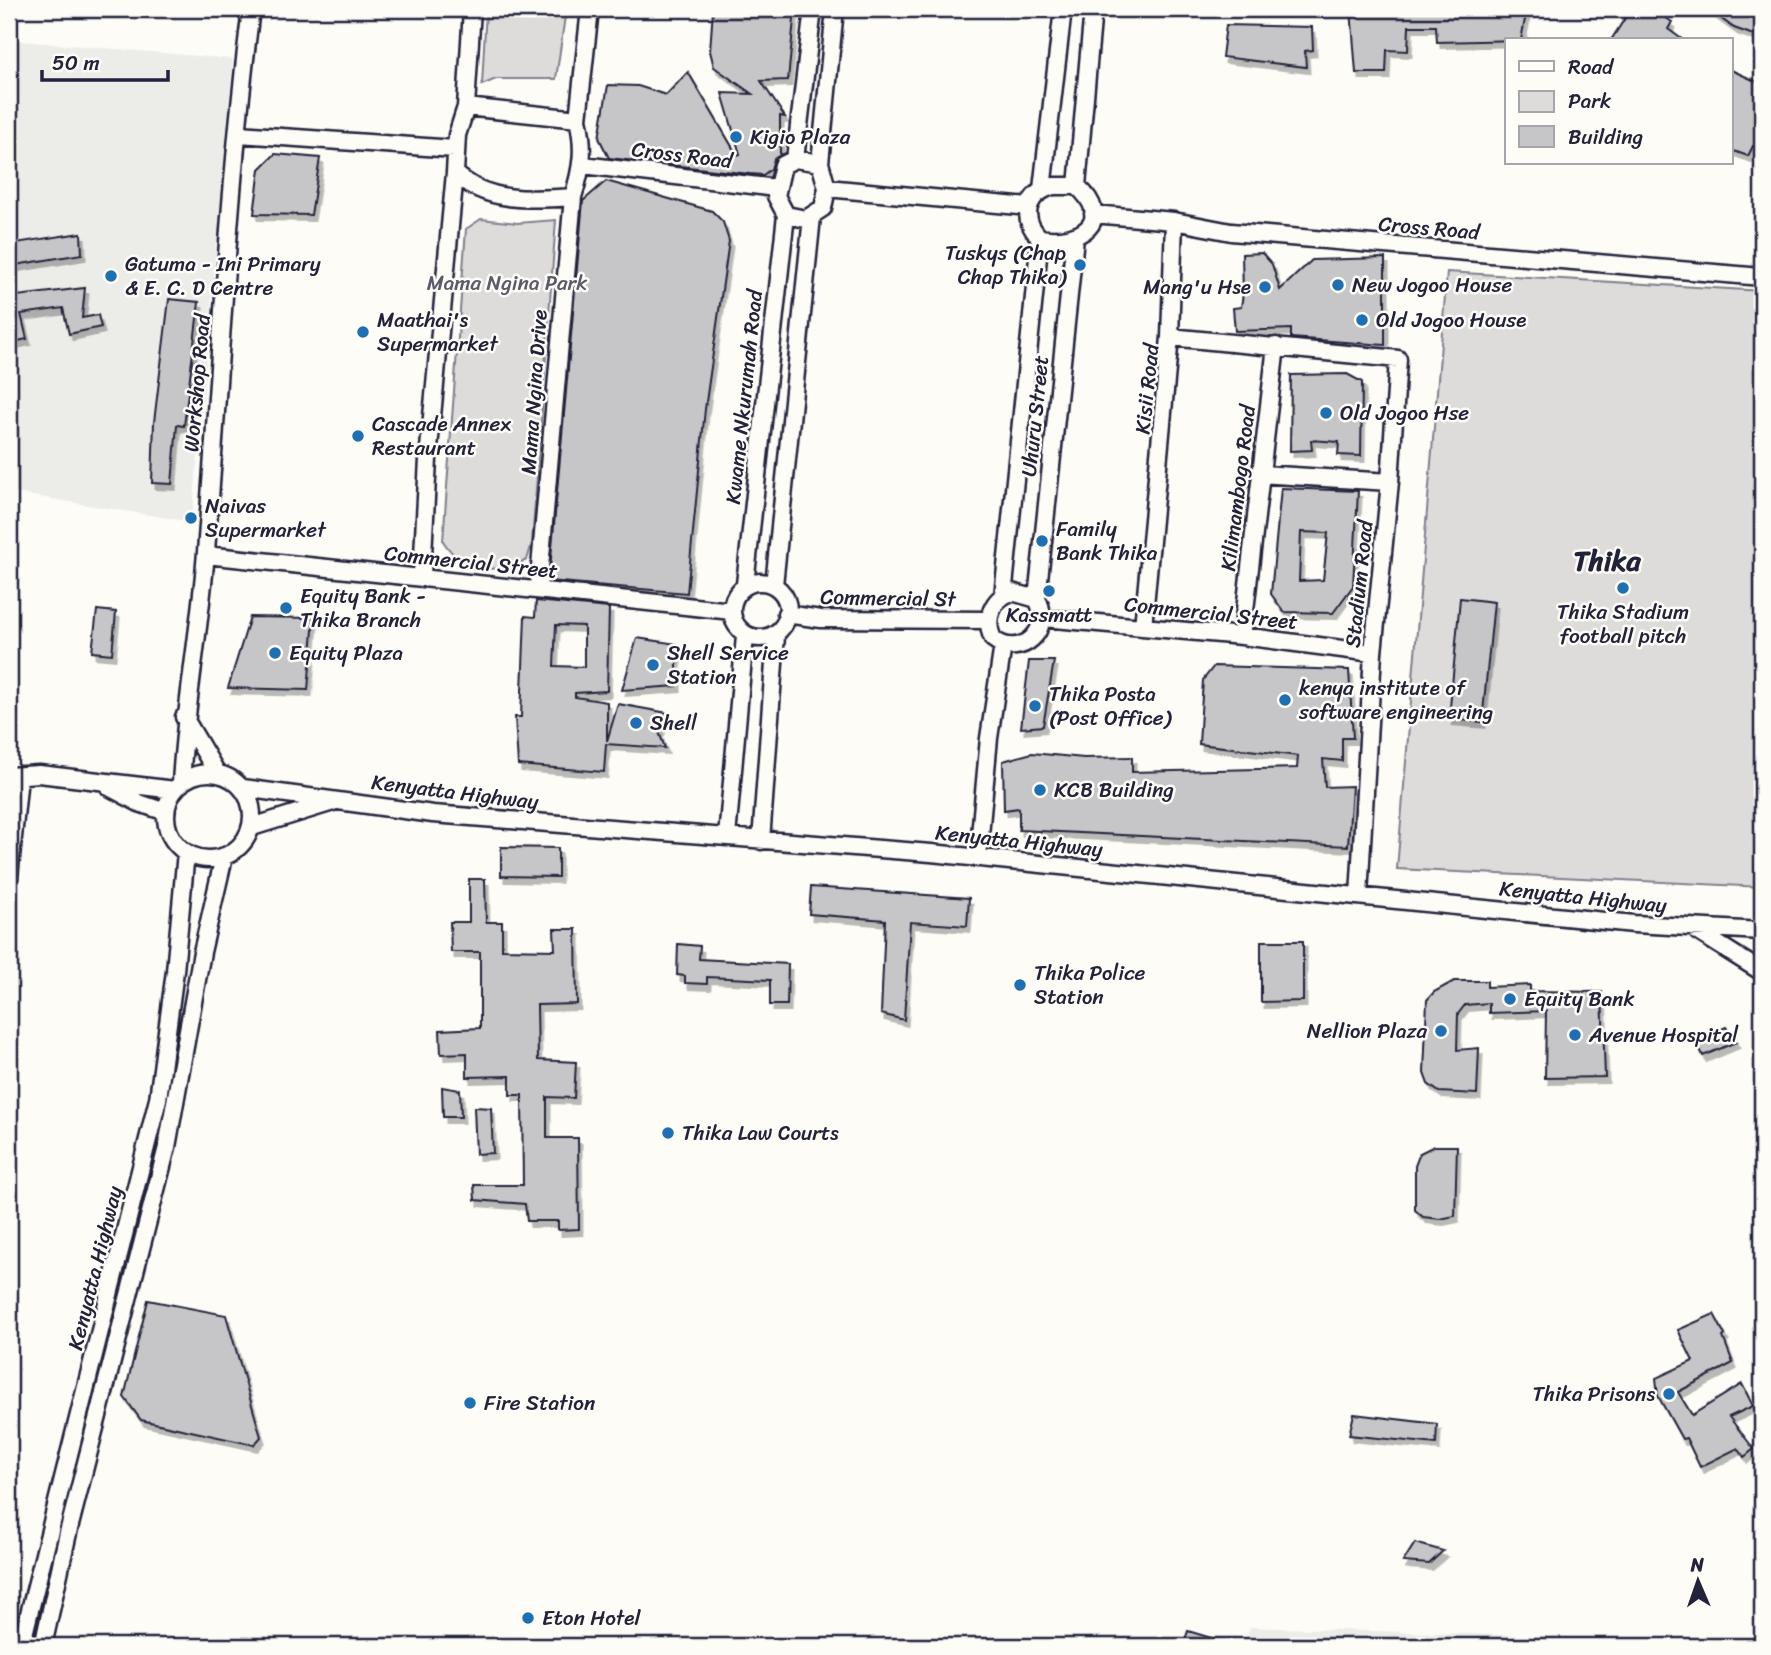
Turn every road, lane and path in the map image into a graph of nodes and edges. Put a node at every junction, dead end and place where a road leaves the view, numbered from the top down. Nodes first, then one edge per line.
1 (251, 9) edge
2 (472, 9) edge
3 (590, 9) edge
4 (813, 9) edge
5 (835, 9) edge
6 (1063, 9) edge
7 (1093, 9) edge
8 (466, 107) junction
9 (578, 119) junction
10 (239, 134) junction
11 (455, 149) junction
12 (795, 159) junction
13 (820, 163) junction
14 (583, 164) junction
15 (455, 173) junction
16 (1077, 187) junction
17 (776, 188) junction
18 (827, 188) junction
19 (1042, 189) junction
20 (573, 197) junction
21 (1029, 207) junction
22 (1093, 214) junction
23 (786, 215) junction
24 (812, 216) junction
25 (1174, 221) junction
26 (1040, 238) junction
27 (1075, 238) junction
28 (1762, 277) edge
29 (1170, 337) junction
30 (1276, 346) junction
31 (1398, 359) joint
32 (1260, 474) junction
33 (1390, 482) junction
34 (206, 555) junction
35 (422, 575) junction
36 (745, 584) junction
37 (774, 585) junction
38 (538, 590) junction
39 (1003, 596) junction
40 (1037, 599) junction
41 (732, 611) junction
42 (786, 614) junction
43 (1043, 618) junction
44 (989, 620) junction
45 (1143, 627) junction
46 (745, 636) junction
47 (776, 636) junction
48 (1242, 636) junction
49 (1003, 645) junction
50 (1373, 653) junction
51 (184, 717) junction
52 (216, 773) junction
53 (14, 776) edge
54 (104, 784) junction
55 (178, 787) junction
56 (243, 788) junction
57 (338, 801) junction
58 (166, 812) junction
59 (252, 827) junction
60 (727, 837) junction
61 (761, 841) junction
62 (186, 852) junction
63 (224, 857) junction
64 (978, 858) junction
65 (9, 878) edge
66 (1359, 896) junction
67 (1695, 929) junction
68 (1762, 931) edge
69 (1762, 972) edge
70 (21, 1646) edge
71 (43, 1646) edge

1 - 10 street, Workshop Road
2 - 8 street
3 - 9 street
4 - 12 street
5 - 13 street
6 - 19 street
7 - 16 street
8 - 9 street
8 - 11 street
9 - 14 street
10 - 11 street
10 - 34 street, Workshop Road
11 - 15 street
12 - 13 street
12 - 17 street
13 - 18 street
14 - 17 street, Cross Road
14 - 20 street, Mama Ngina Drive
15 - 20 street
15 - 35 street
16 - 19 street
16 - 22 street
17 - 23 street
18 - 21 street
18 - 24 street
19 - 21 street
20 - 38 street, Mama Ngina Drive
21 - 26 street
22 - 25 street, Cross Road
22 - 27 street
23 - 24 street
23 - 36 street, Kwame Nkurumah Road
24 - 37 street
25 - 28 street, Cross Road
25 - 29 street
26 - 27 street
26 - 39 street, Uhuru Street
27 - 40 street, Uhuru Street
29 - 30 street, Kisii Road
29 - 45 street, Kisii Road
30 - 31 street, Kisii Road
30 - 32 street, Kilimambogo Road
31 - 33 street, Stadium Road
32 - 33 street
32 - 48 street, Kilimambogo Road
33 - 50 street, Stadium Road
34 - 35 street, Commercial Street
34 - 51 street, Workshop Road
35 - 38 street, Commercial Street
36 - 37 street
36 - 41 street
37 - 42 street
38 - 41 street, Commercial Street
39 - 40 street
39 - 44 street
40 - 43 street
41 - 46 street
42 - 44 street, Commercial St
42 - 47 street
43 - 45 street, Commercial Street
43 - 49 street
44 - 49 street
45 - 48 street, Commercial Street
46 - 47 street
46 - 60 street
47 - 61 street
48 - 50 street, Commercial Street
49 - 64 street
50 - 66 street, Stadium Road
51 - 52 street
51 - 55 street, Workshop Road
52 - 55 street
52 - 56 street
53 - 54 street
53 - 65 street
54 - 55 street
54 - 58 street
55 - 58 street
56 - 57 street, Kenyatta Highway
56 - 59 street
57 - 59 street, Kenyatta Highway
57 - 60 street, Kenyatta Highway
58 - 62 street
59 - 63 street
60 - 61 street, Kenyatta Highway
61 - 64 street, Kenyatta Highway
62 - 63 street
62 - 70 street, Kenyatta Highway
63 - 71 street, Kenyatta Highway
64 - 66 street, Kenyatta Highway
66 - 67 street, Kenyatta Highway
67 - 68 street, Kenyatta Highway
67 - 69 street, Kenyatta Highway

